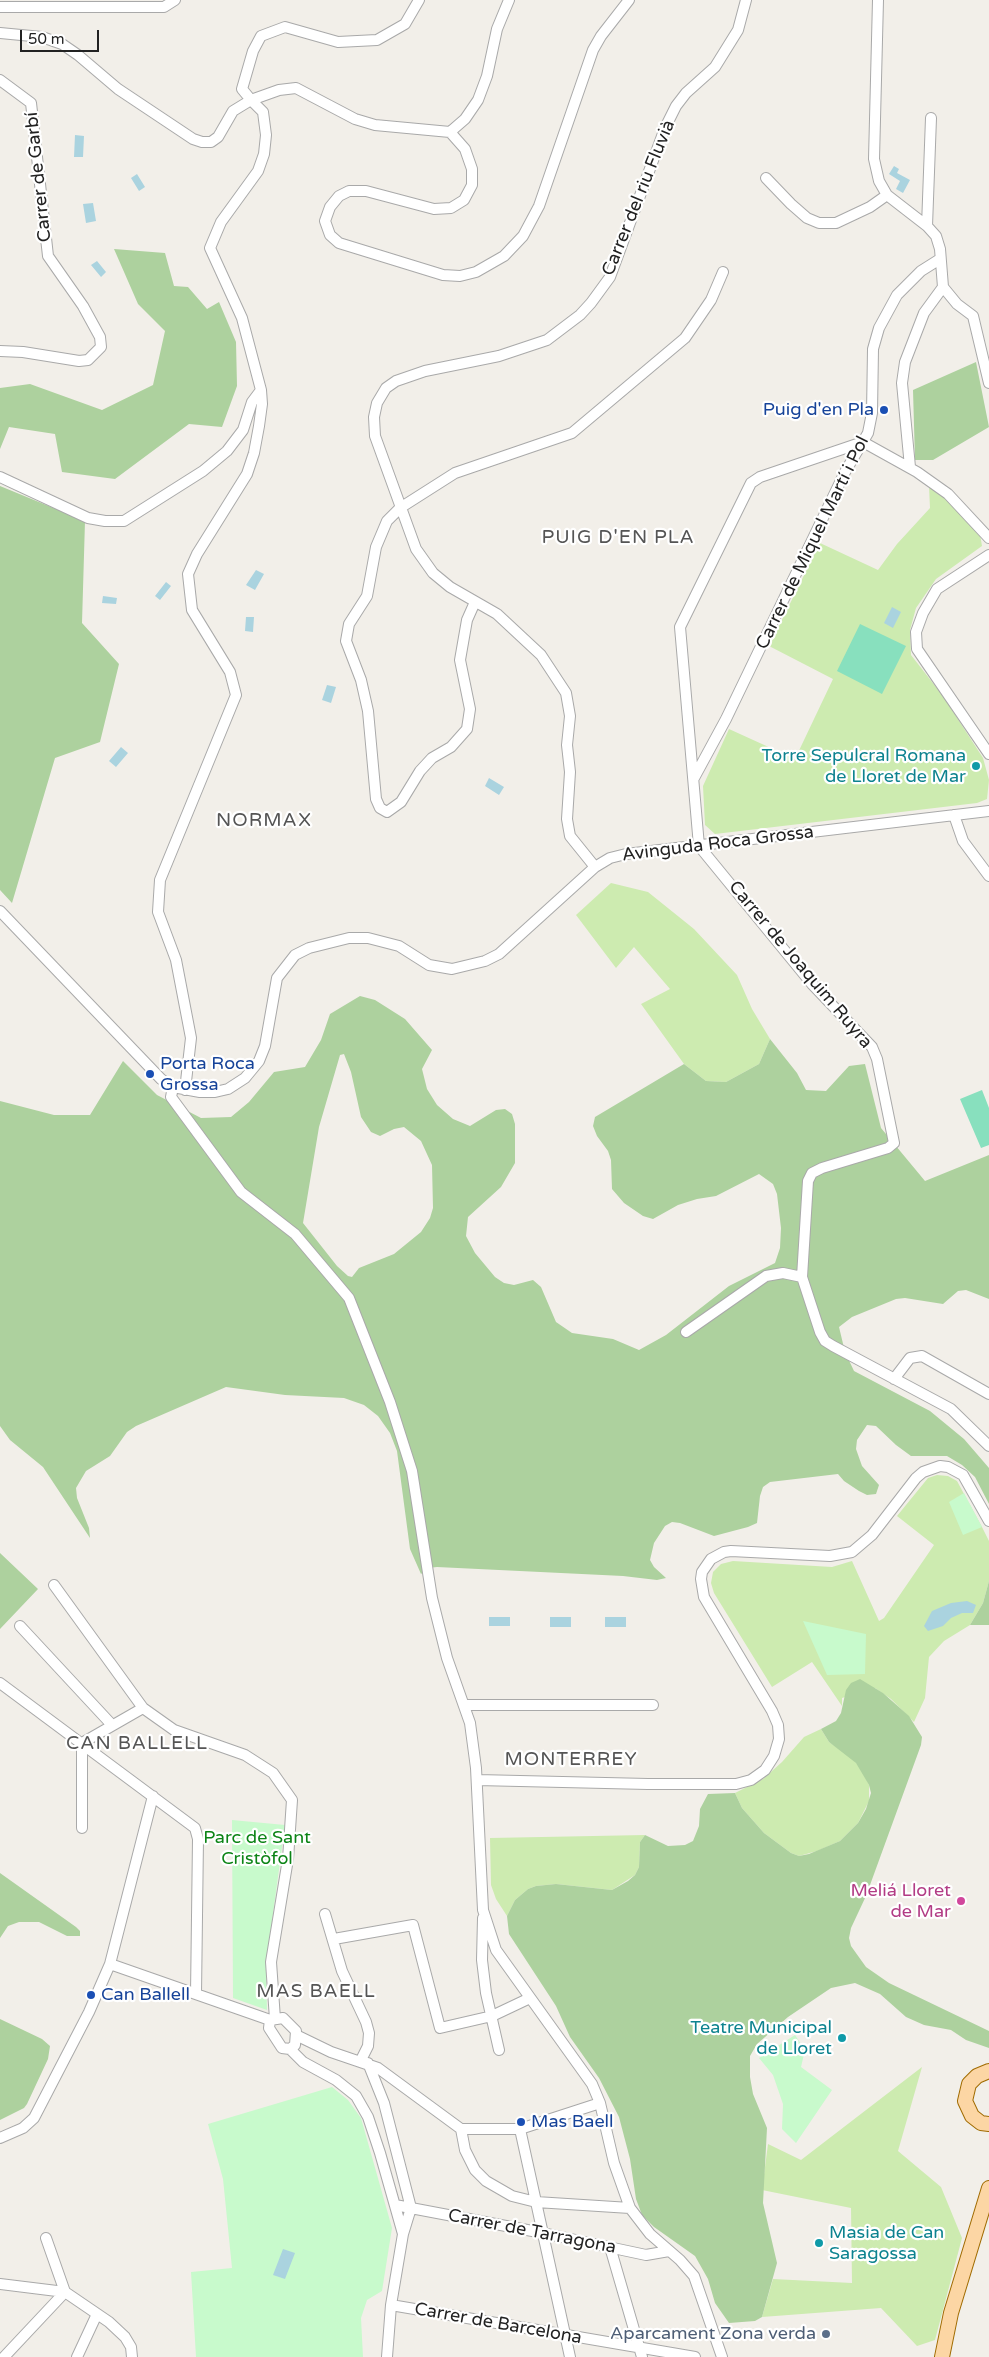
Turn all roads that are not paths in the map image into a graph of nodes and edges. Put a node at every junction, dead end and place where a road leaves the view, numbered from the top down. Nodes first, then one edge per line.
1 (175, 0) edge
2 (419, 0) edge
3 (509, 0) edge
4 (630, 0) edge
5 (746, 0) edge
6 (878, 0) edge
7 (0, 7) edge
8 (0, 33) edge
9 (0, 80) edge
10 (251, 100) junction
11 (931, 118) dead end
12 (450, 132) junction
13 (766, 178) dead end
14 (887, 195) junction
15 (927, 226) junction
16 (940, 259) junction
17 (723, 272) dead end
18 (943, 287) junction
19 (0, 352) edge
20 (989, 383) edge
21 (261, 390) junction
22 (864, 442) junction
23 (910, 467) junction
24 (0, 477) edge
25 (400, 508) junction
26 (989, 538) edge
27 (989, 555) edge
28 (475, 602) junction
29 (989, 754) edge
30 (694, 778) junction
31 (989, 811) edge
32 (954, 815) junction
33 (699, 846) junction
34 (596, 867) junction
35 (989, 876) edge
36 (0, 911) edge
37 (173, 1087) junction
38 (186, 1090) junction
39 (802, 1277) junction
40 (686, 1332) dead end
41 (894, 1379) junction
42 (989, 1394) edge
43 (989, 1446) edge
44 (989, 1521) edge
45 (54, 1585) dead end
46 (20, 1626) dead end
47 (0, 1683) edge
48 (464, 1705) junction
49 (653, 1706) dead end
50 (143, 1708) junction
51 (112, 1725) junction
52 (82, 1743) junction
53 (477, 1780) junction
54 (153, 1796) junction
55 (82, 1828) dead end
56 (483, 1910) junction
57 (325, 1914) dead end
58 (334, 1939) junction
59 (110, 1964) junction
60 (196, 1994) junction
61 (530, 1998) junction
62 (492, 2016) junction
63 (272, 2019) junction
64 (298, 2036) junction
65 (290, 2049) junction
66 (498, 2050) dead end
67 (365, 2062) junction
68 (989, 2071) edge
69 (600, 2103) junction
70 (983, 2122) edge
71 (461, 2129) junction
72 (520, 2129) junction
73 (0, 2138) edge
74 (989, 2138) edge
75 (989, 2188) edge
76 (536, 2202) junction
77 (395, 2205) junction
78 (412, 2208) junction
79 (630, 2208) junction
80 (989, 2213) edge
81 (543, 2233) junction
82 (403, 2234) junction
83 (46, 2238) dead end
84 (610, 2247) junction
85 (669, 2251) junction
86 (0, 2284) edge
87 (65, 2292) junction
88 (391, 2305) junction
89 (98, 2314) junction
90 (564, 2336) junction
91 (640, 2353) edge
92 (4, 2357) edge
93 (77, 2357) edge
94 (132, 2357) edge
95 (387, 2357) edge
96 (570, 2357) edge
97 (695, 2357) edge
98 (722, 2357) edge
99 (942, 2357) edge
100 (950, 2357) edge

1 - 7 street
2 - 10 street
3 - 12 street
4 - 12 street
5 - 25 street, Carrer del riu Fluvià
6 - 14 street
8 - 10 street
9 - 19 street, Carrer de Garbí
10 - 12 street
10 - 21 street
11 - 15 street
13 - 14 street
14 - 15 street
15 - 16 street
16 - 18 street
16 - 22 street, Carrer de Miquel Martí i Pol
17 - 25 street
18 - 20 street
18 - 23 street
21 - 24 street
21 - 38 street
22 - 23 street
22 - 30 street, Carrer de Miquel Martí i Pol
22 - 30 street
23 - 26 street
25 - 28 street, Carrer del riu Fluvià
25 - 28 street
27 - 29 street
28 - 34 street, Carrer del riu Fluvià
30 - 33 street
31 - 32 street, Avinguda Roca Grossa
32 - 33 street, Avinguda Roca Grossa
32 - 35 street
33 - 34 street, Avinguda Roca Grossa
33 - 39 street, Carrer de Joaquim Ruyra
34 - 38 street, Avinguda Roca Grossa
36 - 37 street, Avinguda Roca Grossa
37 - 38 street, Avinguda Roca Grossa
37 - 48 street
39 - 40 street
39 - 41 street, Carrer de Joaquim Ruyra
41 - 42 street
41 - 43 street, Carrer de Joaquim Ruyra
44 - 53 street
45 - 50 street
46 - 51 street
47 - 52 street
48 - 49 street
48 - 53 street
50 - 51 street
50 - 63 street
51 - 52 street
52 - 54 street
52 - 55 street
53 - 56 street
54 - 59 street
54 - 60 street
56 - 61 street
56 - 62 street
57 - 58 street
58 - 62 street
58 - 67 street
59 - 60 street
59 - 73 street
60 - 63 street
61 - 62 street
61 - 69 street
62 - 66 street
63 - 64 street
63 - 65 street
64 - 65 street
64 - 67 street
65 - 77 street
67 - 71 street
67 - 78 street
68 - 70 main road
69 - 72 street
69 - 79 street
70 - 74 main road
71 - 72 street
71 - 76 street
72 - 76 street
75 - 99 main road
76 - 79 street
76 - 81 street
77 - 78 street, Carrer de Tarragona
77 - 82 street
78 - 81 street, Carrer de Tarragona
78 - 82 street
79 - 85 street
80 - 100 main road
81 - 84 street, Carrer de Tarragona
81 - 90 street
82 - 88 street
83 - 87 street
84 - 85 street, Carrer de Tarragona
84 - 91 street
85 - 98 street
86 - 87 street
87 - 89 street
87 - 92 street
88 - 90 street, Carrer de Barcelona
88 - 95 street
89 - 93 street
89 - 94 street
90 - 91 street, Carrer de Barcelona
90 - 96 street
91 - 97 street, Carrer de Barcelona

